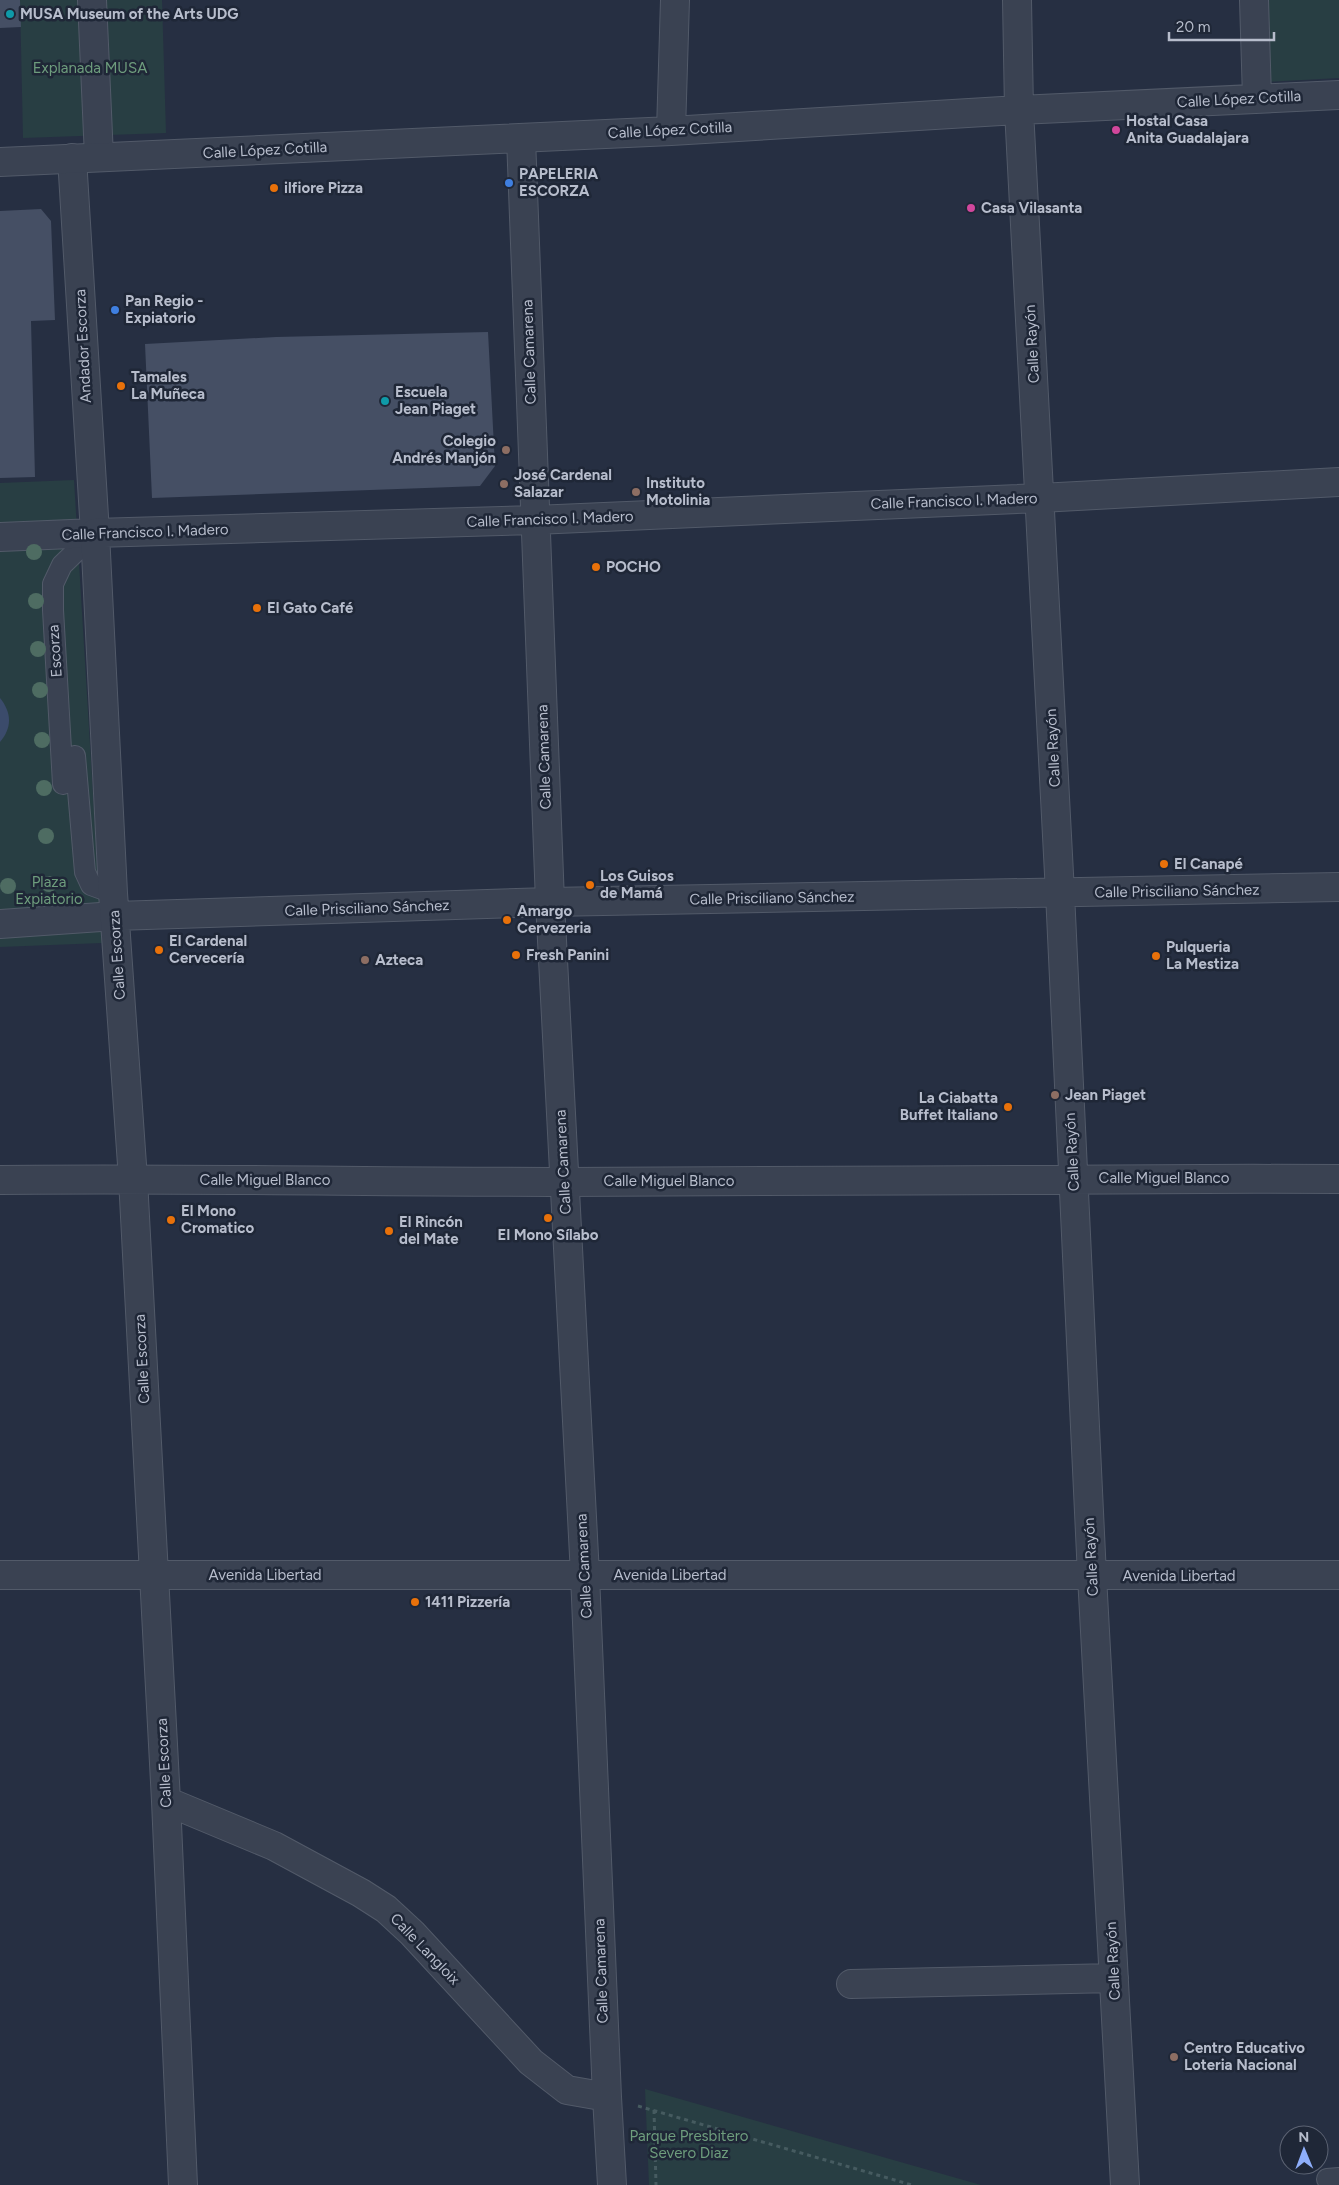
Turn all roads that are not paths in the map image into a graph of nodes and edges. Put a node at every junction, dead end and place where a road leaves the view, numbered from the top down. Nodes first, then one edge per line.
1 (92, 0) edge
2 (675, 0) edge
3 (1017, 0) edge
4 (1254, 0) edge
5 (1339, 95) edge
6 (1257, 98) junction
7 (1019, 110) junction
8 (671, 130) junction
9 (521, 138) junction
10 (99, 157) junction
11 (72, 158) junction
12 (0, 162) edge
13 (1339, 482) edge
14 (1040, 498) junction
15 (535, 520) junction
16 (95, 533) junction
17 (0, 537) edge
18 (72, 719) dead end
19 (63, 784) dead end
20 (1339, 887) edge
21 (1060, 893) junction
22 (550, 902) junction
23 (114, 905) junction
24 (0, 924) edge
25 (1074, 1178) junction
26 (133, 1179) junction
27 (1339, 1179) edge
28 (0, 1180) edge
29 (564, 1182) junction
30 (0, 1575) edge
31 (154, 1575) junction
32 (585, 1575) junction
33 (1339, 1575) edge
34 (1092, 1576) junction
35 (166, 1801) junction
36 (1114, 1978) junction
37 (851, 1984) dead end
38 (607, 2096) junction
39 (183, 2185) edge
40 (612, 2185) edge
41 (1125, 2185) edge

1 - 10 street
2 - 8 street
3 - 7 street, Calle Rayón
4 - 6 street
5 - 6 street, Calle López Cotilla
6 - 7 street, Calle López Cotilla
7 - 8 street, Calle López Cotilla
7 - 14 street, Calle Rayón
8 - 9 street, Calle López Cotilla
9 - 10 street, Calle López Cotilla
9 - 15 street, Calle Camarena
10 - 11 street, Calle López Cotilla
11 - 12 street, Calle López Cotilla
11 - 16 street, Andador Escorza
13 - 14 street, Calle Francisco I. Madero
14 - 15 street, Calle Francisco I. Madero
14 - 21 street, Calle Rayón
15 - 16 street, Calle Francisco I. Madero
15 - 22 street, Calle Camarena
16 - 17 street, Calle Francisco I. Madero
16 - 19 lane, Escorza
16 - 23 street, Calle Escorza
18 - 23 lane
20 - 21 street, Calle Prisciliano Sánchez
21 - 22 street, Calle Prisciliano Sánchez
21 - 25 street, Calle Rayón
22 - 23 street, Calle Prisciliano Sánchez
22 - 29 street, Calle Camarena
23 - 24 street
23 - 26 street, Calle Escorza
25 - 27 street, Calle Miguel Blanco
25 - 29 street, Calle Miguel Blanco
25 - 34 street, Calle Rayón
26 - 28 street, Calle Miguel Blanco
26 - 29 street, Calle Miguel Blanco
26 - 31 street, Calle Escorza
29 - 32 street, Calle Camarena
30 - 31 street, Avenida Libertad
31 - 32 street, Avenida Libertad
31 - 35 street, Calle Escorza
32 - 34 street, Avenida Libertad
32 - 38 street, Calle Camarena
33 - 34 street, Avenida Libertad
34 - 36 street, Calle Rayón
35 - 38 street, Calle Langloix
35 - 39 street, Calle Escorza
36 - 37 street
36 - 41 street, Calle Rayón
38 - 40 street, Calle Camarena

